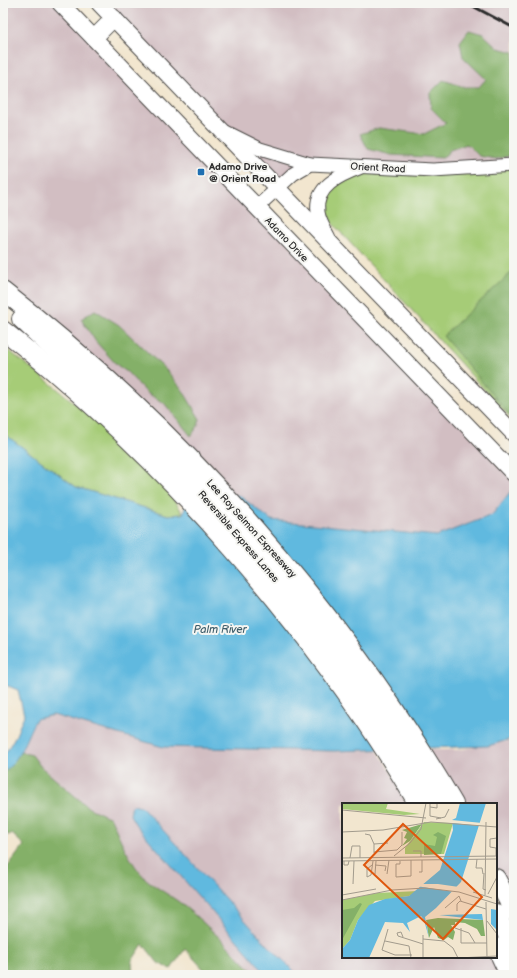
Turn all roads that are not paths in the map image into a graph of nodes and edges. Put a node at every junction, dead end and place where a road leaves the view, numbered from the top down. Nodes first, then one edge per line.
1 (60, 3) edge
2 (99, 3) edge
3 (114, 18) junction
4 (94, 38) junction
5 (219, 128) junction
6 (310, 164) junction
7 (514, 165) edge
8 (364, 166) junction
9 (276, 188) junction
10 (258, 209) junction
11 (331, 244) junction
12 (3, 292) edge
13 (3, 302) edge
14 (3, 330) edge
15 (514, 434) edge
16 (514, 474) edge
17 (446, 801) edge
18 (417, 803) edge
19 (497, 880) edge
20 (514, 912) edge
21 (497, 915) edge
22 (497, 949) edge
23 (514, 949) edge
24 (509, 975) edge

1 - 4 main road, Adamo Drive
2 - 3 main road
3 - 4 main road
3 - 5 main road
4 - 10 main road, Adamo Drive
5 - 6 street, Orient Road
5 - 9 main road
6 - 8 street, Orient Road
6 - 9 street
7 - 8 street, Orient Road
8 - 11 street
9 - 10 street
9 - 11 main road
10 - 16 main road, Adamo Drive
11 - 15 main road
12 - 17 highway, Lee Roy Selmon Expressway
13 - 17 highway, Reversible Express Lanes
14 - 18 highway
19 - 20 highway
21 - 23 highway
22 - 24 highway

